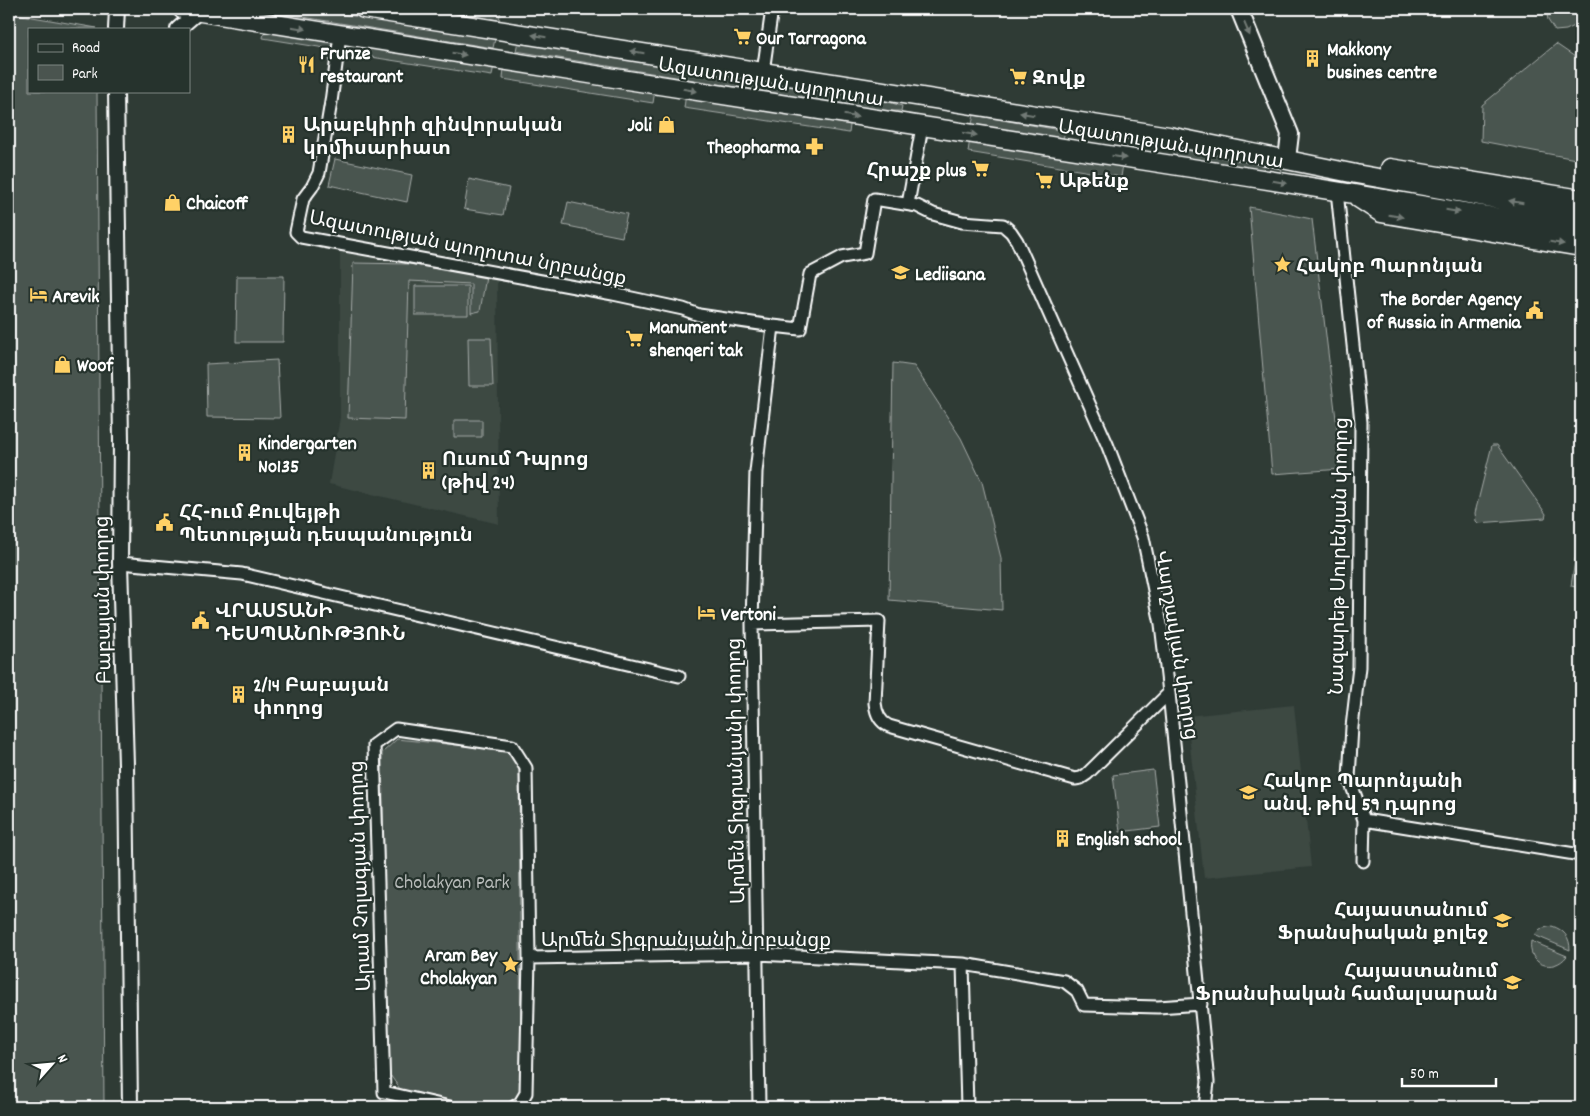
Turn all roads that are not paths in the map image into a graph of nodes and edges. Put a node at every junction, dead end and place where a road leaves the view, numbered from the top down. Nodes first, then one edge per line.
1 (117, 9) edge
2 (364, 9) edge
3 (772, 9) edge
4 (1239, 9) edge
5 (190, 10) edge
6 (116, 28) edge
7 (179, 28) edge
8 (340, 35) junction
9 (763, 72) junction
10 (116, 92) edge
11 (922, 127) junction
12 (1168, 136) junction
13 (1287, 159) junction
14 (1164, 163) junction
15 (1356, 174) junction
16 (1345, 193) junction
17 (1581, 199) edge
18 (908, 204) junction
19 (1581, 214) edge
20 (1581, 231) edge
21 (1581, 247) edge
22 (773, 326) junction
23 (120, 563) junction
24 (752, 624) junction
25 (678, 676) dead end
26 (1169, 693) junction
27 (1364, 820) junction
28 (1581, 855) edge
29 (1363, 861) dead end
30 (757, 954) junction
31 (529, 958) junction
32 (963, 964) junction
33 (1201, 1004) junction
34 (130, 1107) edge
35 (450, 1107) edge
36 (514, 1107) edge
37 (760, 1107) edge
38 (967, 1107) edge
39 (1205, 1107) edge

1 - 6 street
9 -> 2 main road, Ազատության պողոտա
3 - 9 street
4 -> 13 main road
5 - 7 street
5 -> 8 main road, Ազատության պողոտա
8 -> 11 main road, Ազատության պողոտա
8 - 22 street, Ազատության պողոտա նրբանցք
12 -> 9 main road, Ազատության պողոտա
10 - 23 street, Բաբայան փողոց
11 -> 14 main road, Ազատության պողոտա
11 - 18 street
12 - 13 main road, Ազատության պողոտա
12 - 14 main road
13 - 15 main road, Ազատության պողոտա
14 -> 16 main road, Ազատության պողոտա
15 - 17 main road, Ազատության պողոտա
19 -> 15 main road, Ազատության պողոտա
16 -> 20 main road, Ազատության պողոտա
16 -> 21 main road, Ազատության պողոտա
16 - 27 street, Նազարեթ Սուրենյան փողոց
18 - 22 street
18 - 26 street, Վարշավյան փողոց
22 - 24 street, Արմեն Տիգրանյանի փողոց
23 - 25 street
23 - 34 street, Բաբայան փողոց
24 - 26 street
24 - 30 street, Արմեն Տիգրանյանի փողոց
26 - 33 street, Վարշավյան փողոց
27 - 28 street
27 - 29 street
30 - 31 street, Արմեն Տիգրանյանի նրբանցք
30 - 32 street, Արմեն Տիգրանյանի նրբանցք
30 - 37 street, Արմեն Տիգրանյանի փողոց
31 - 35 street, Արամ Չոլագյան փողոց
31 - 36 street, Արամ Չոլագյան փողոց
32 - 33 street, Արմեն Տիգրանյանի նրբանցք
32 - 38 street
33 - 39 street, Վարշավյան փողոց

